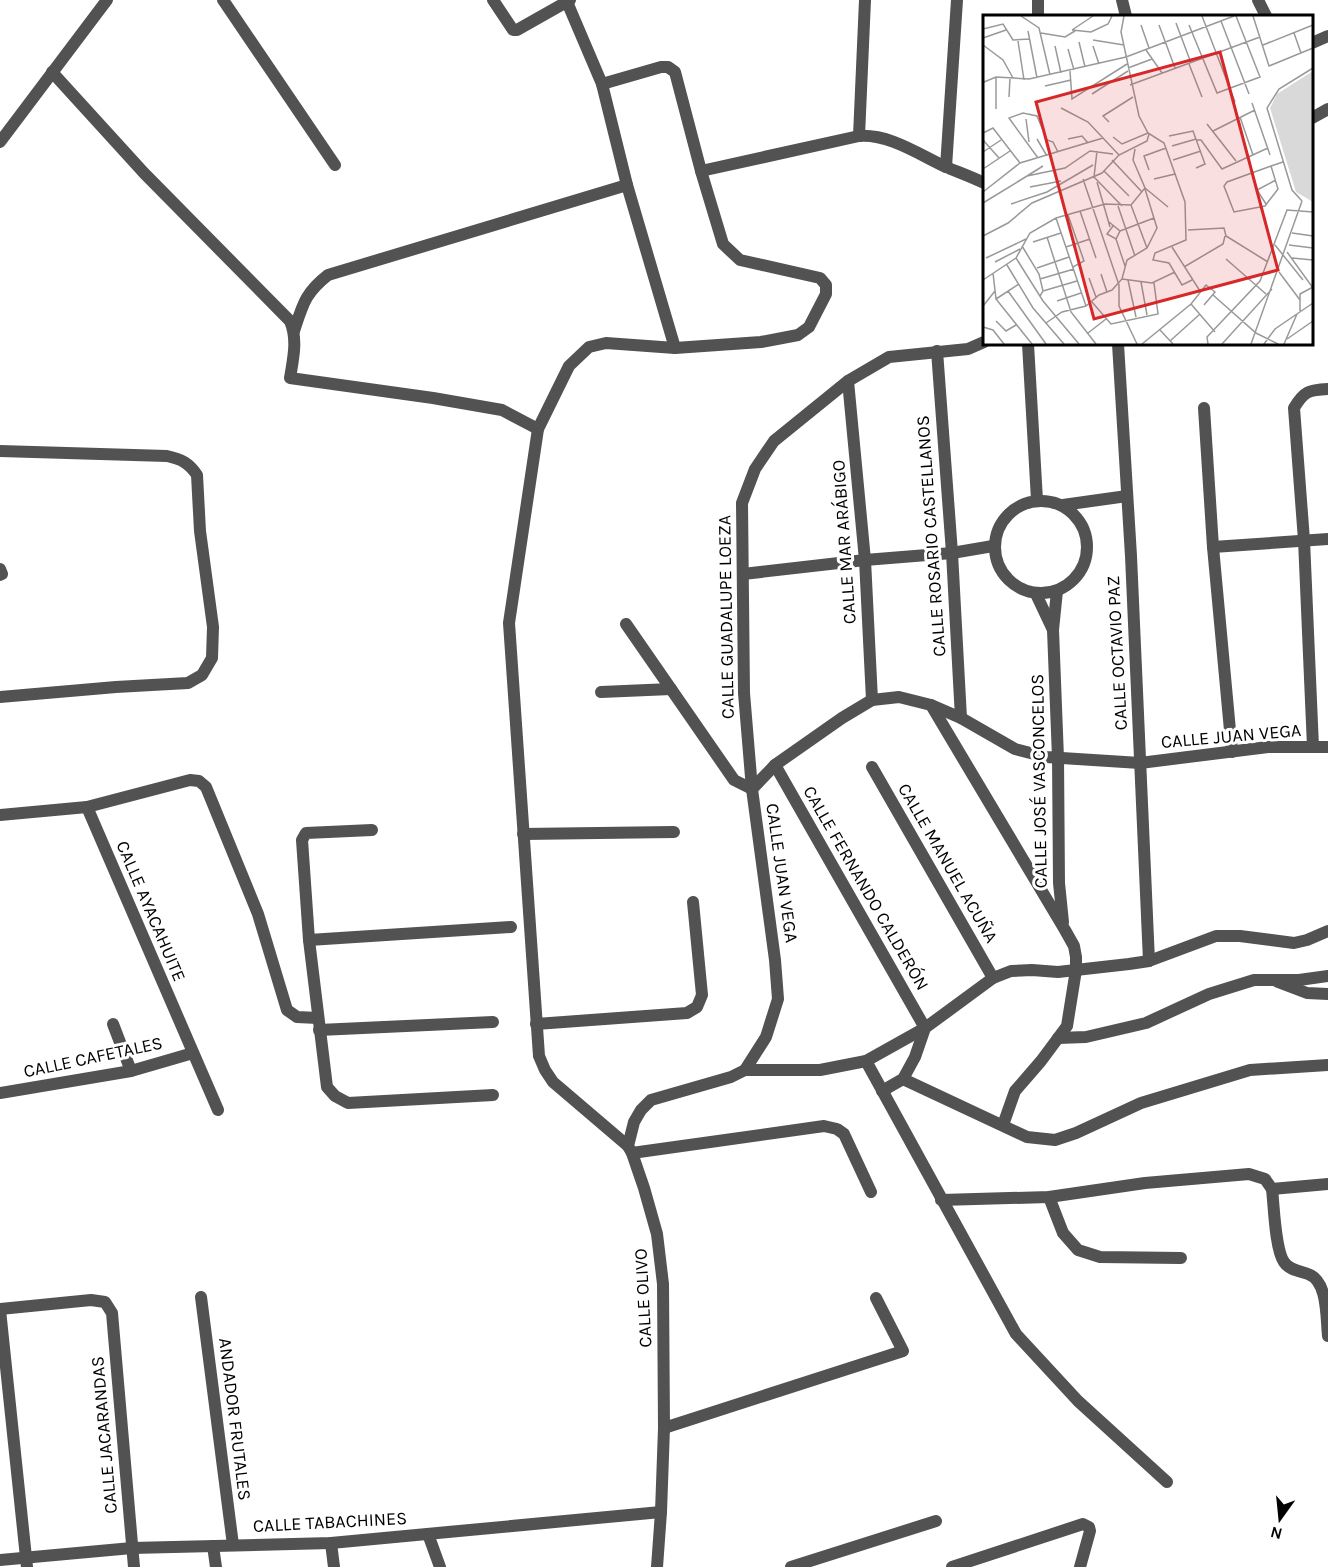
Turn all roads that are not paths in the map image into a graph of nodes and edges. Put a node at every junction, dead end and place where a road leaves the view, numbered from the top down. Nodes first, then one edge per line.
1 (107, 0) edge
2 (223, 0) edge
3 (493, 0) edge
4 (865, 0) edge
5 (957, 0) edge
6 (1122, 0) edge
7 (1258, 0) edge
8 (569, 1) edge
9 (1126, 15) edge
10 (1266, 15) edge
11 (1328, 36) edge
12 (1313, 41) edge
13 (52, 72) junction
14 (602, 84) junction
15 (1328, 109) edge
16 (1313, 117) edge
17 (858, 136) junction
18 (0, 142) edge
19 (335, 165) dead end
20 (946, 167) junction
21 (701, 171) junction
22 (983, 183) edge
23 (627, 185) junction
24 (294, 331) junction
25 (983, 342) edge
26 (1028, 345) edge
27 (1118, 345) edge
28 (675, 348) junction
29 (937, 351) junction
30 (848, 381) junction
31 (1328, 389) edge
32 (1204, 408) dead end
33 (538, 429) junction
34 (0, 451) edge
35 (1127, 496) junction
36 (1037, 500) junction
37 (1063, 505) junction
38 (1328, 539) edge
39 (1304, 540) junction
40 (993, 546) junction
41 (1213, 547) junction
42 (952, 553) junction
43 (865, 560) junction
44 (743, 574) junction
45 (1057, 591) junction
46 (1035, 594) junction
47 (626, 624) dead end
48 (1053, 630) junction
49 (671, 689) junction
50 (602, 692) dead end
51 (0, 697) edge
52 (872, 700) junction
53 (931, 705) junction
54 (961, 718) junction
55 (1313, 747) junction
56 (1328, 747) edge
57 (1232, 752) junction
58 (1058, 758) junction
59 (1140, 763) junction
60 (775, 765) junction
61 (872, 767) dead end
62 (752, 789) junction
63 (87, 807) junction
64 (0, 815) edge
65 (372, 830) dead end
66 (674, 832) dead end
67 (523, 834) junction
68 (693, 902) dead end
69 (512, 927) dead end
70 (1065, 930) junction
71 (1328, 931) edge
72 (309, 940) junction
73 (1149, 961) junction
74 (1076, 970) junction
75 (1328, 976) edge
76 (993, 978) junction
77 (1274, 980) junction
78 (1328, 994) edge
79 (493, 1022) dead end
80 (113, 1024) dead end
81 (319, 1024) junction
82 (536, 1024) junction
83 (925, 1029) junction
84 (1058, 1038) junction
85 (193, 1053) junction
86 (866, 1061) junction
87 (1328, 1065) edge
88 (746, 1070) junction
89 (131, 1071) junction
90 (903, 1079) junction
91 (882, 1091) junction
92 (0, 1093) edge
93 (493, 1095) dead end
94 (218, 1110) dead end
95 (1003, 1125) junction
96 (630, 1149) junction
97 (1328, 1184) edge
98 (1272, 1189) junction
99 (871, 1192) dead end
100 (1049, 1197) junction
101 (941, 1200) junction
102 (1181, 1258) dead end
103 (201, 1297) dead end
104 (876, 1298) dead end
105 (0, 1309) edge
106 (1328, 1336) edge
107 (663, 1428) junction
108 (1167, 1482) dead end
109 (661, 1512) junction
110 (936, 1521) dead end
111 (428, 1534) junction
112 (331, 1543) junction
113 (233, 1545) junction
114 (213, 1546) junction
115 (132, 1548) junction
116 (0, 1560) edge
117 (27, 1562) edge
118 (134, 1567) edge
119 (216, 1567) edge
120 (334, 1567) edge
121 (440, 1567) edge
122 (657, 1567) edge
123 (791, 1567) edge
124 (952, 1567) edge
125 (1080, 1567) edge

1 - 13 street
2 - 19 street
3 - 8 street
4 - 17 street
5 - 20 street
6 - 9 street
7 - 10 street
8 - 14 street
11 - 12 street
13 - 18 street
13 - 24 street
14 - 21 street
14 - 23 street
15 - 16 street
17 - 20 street
17 - 21 street
20 - 22 street
21 - 28 street
23 - 24 street
23 - 28 street
24 - 33 street
25 - 29 street, CALLE GUADALUPE LOEZA
26 - 36 street
27 - 35 street, CALLE OCTAVIO PAZ
28 - 33 street
29 - 30 street, CALLE GUADALUPE LOEZA
29 - 42 street, CALLE ROSARIO CASTELLANOS
30 - 43 street, CALLE MAR ARÁBIGO
30 - 44 street, CALLE GUADALUPE LOEZA
31 - 39 street
32 - 41 street
33 - 67 street
34 - 51 street
35 - 37 street
35 - 59 street, CALLE OCTAVIO PAZ
36 - 37 street
36 - 40 street
37 - 45 street
38 - 39 street
39 - 41 street
39 - 55 street
40 - 42 street
40 - 46 street
41 - 57 street
42 - 43 street
42 - 54 street, CALLE ROSARIO CASTELLANOS
43 - 44 street
43 - 52 street, CALLE MAR ARÁBIGO
44 - 62 street, CALLE GUADALUPE LOEZA
45 - 46 street
45 - 48 street, CALLE JOSÉ VASCONCELOS
46 - 48 street, CALLE JOSÉ VASCONCELOS
47 - 49 street
48 - 58 street, CALLE JOSÉ VASCONCELOS
49 - 50 street
49 - 62 street
52 - 53 street, CALLE JUAN VEGA
52 - 60 street, CALLE JUAN VEGA
53 - 54 street, CALLE JUAN VEGA
53 - 70 street
54 - 58 street, CALLE JUAN VEGA
55 - 56 street, CALLE JUAN VEGA
55 - 57 street, CALLE JUAN VEGA
57 - 59 street, CALLE JUAN VEGA
58 - 59 street, CALLE JUAN VEGA
58 - 70 street, CALLE JOSÉ VASCONCELOS
59 - 73 street, CALLE OCTAVIO PAZ
60 - 62 street, CALLE JUAN VEGA
60 - 83 street, CALLE FERNANDO CALDERÓN
61 - 76 street, CALLE MANUEL ACUÑA
62 - 88 street, CALLE JUAN VEGA
63 - 64 street
63 - 81 street
63 - 85 street, CALLE AYACAHUITE
65 - 72 street
66 - 67 street
67 - 82 street
68 - 82 street
69 - 72 street
70 - 74 street
71 - 73 street
72 - 81 street
73 - 74 street
74 - 76 street
74 - 84 street
75 - 77 street
76 - 83 street
77 - 78 street
77 - 84 street
79 - 81 street
80 - 89 street
81 - 93 street
82 - 96 street
83 - 86 street
83 - 90 street
84 - 95 street
85 - 89 street, CALLE CAFETALES
85 - 94 street, CALLE AYACAHUITE
86 - 88 street
86 - 91 street
87 - 95 street
88 - 96 street
89 - 92 street, CALLE CAFETALES
90 - 91 street
90 - 95 street
91 - 101 street
96 - 99 street
96 - 107 street, CALLE OLIVO
97 - 98 street
98 - 100 street
98 - 106 street
100 - 101 street
100 - 102 street
101 - 108 street
103 - 113 street, ANDADOR FRUTALES
104 - 107 street
105 - 115 street, CALLE JACARANDAS
105 - 117 street
107 - 109 street, CALLE OLIVO
109 - 111 street, CALLE TABACHINES
109 - 122 street, CALLE OLIVO
110 - 123 street
111 - 112 street, CALLE TABACHINES
111 - 121 street
112 - 113 street, CALLE TABACHINES
112 - 120 street
113 - 114 street, CALLE TABACHINES
114 - 115 street, CALLE TABACHINES
114 - 119 street
115 - 117 street, CALLE TABACHINES
115 - 118 street, CALLE JACARANDAS
116 - 117 street, CALLE TABACHINES
124 - 125 street

